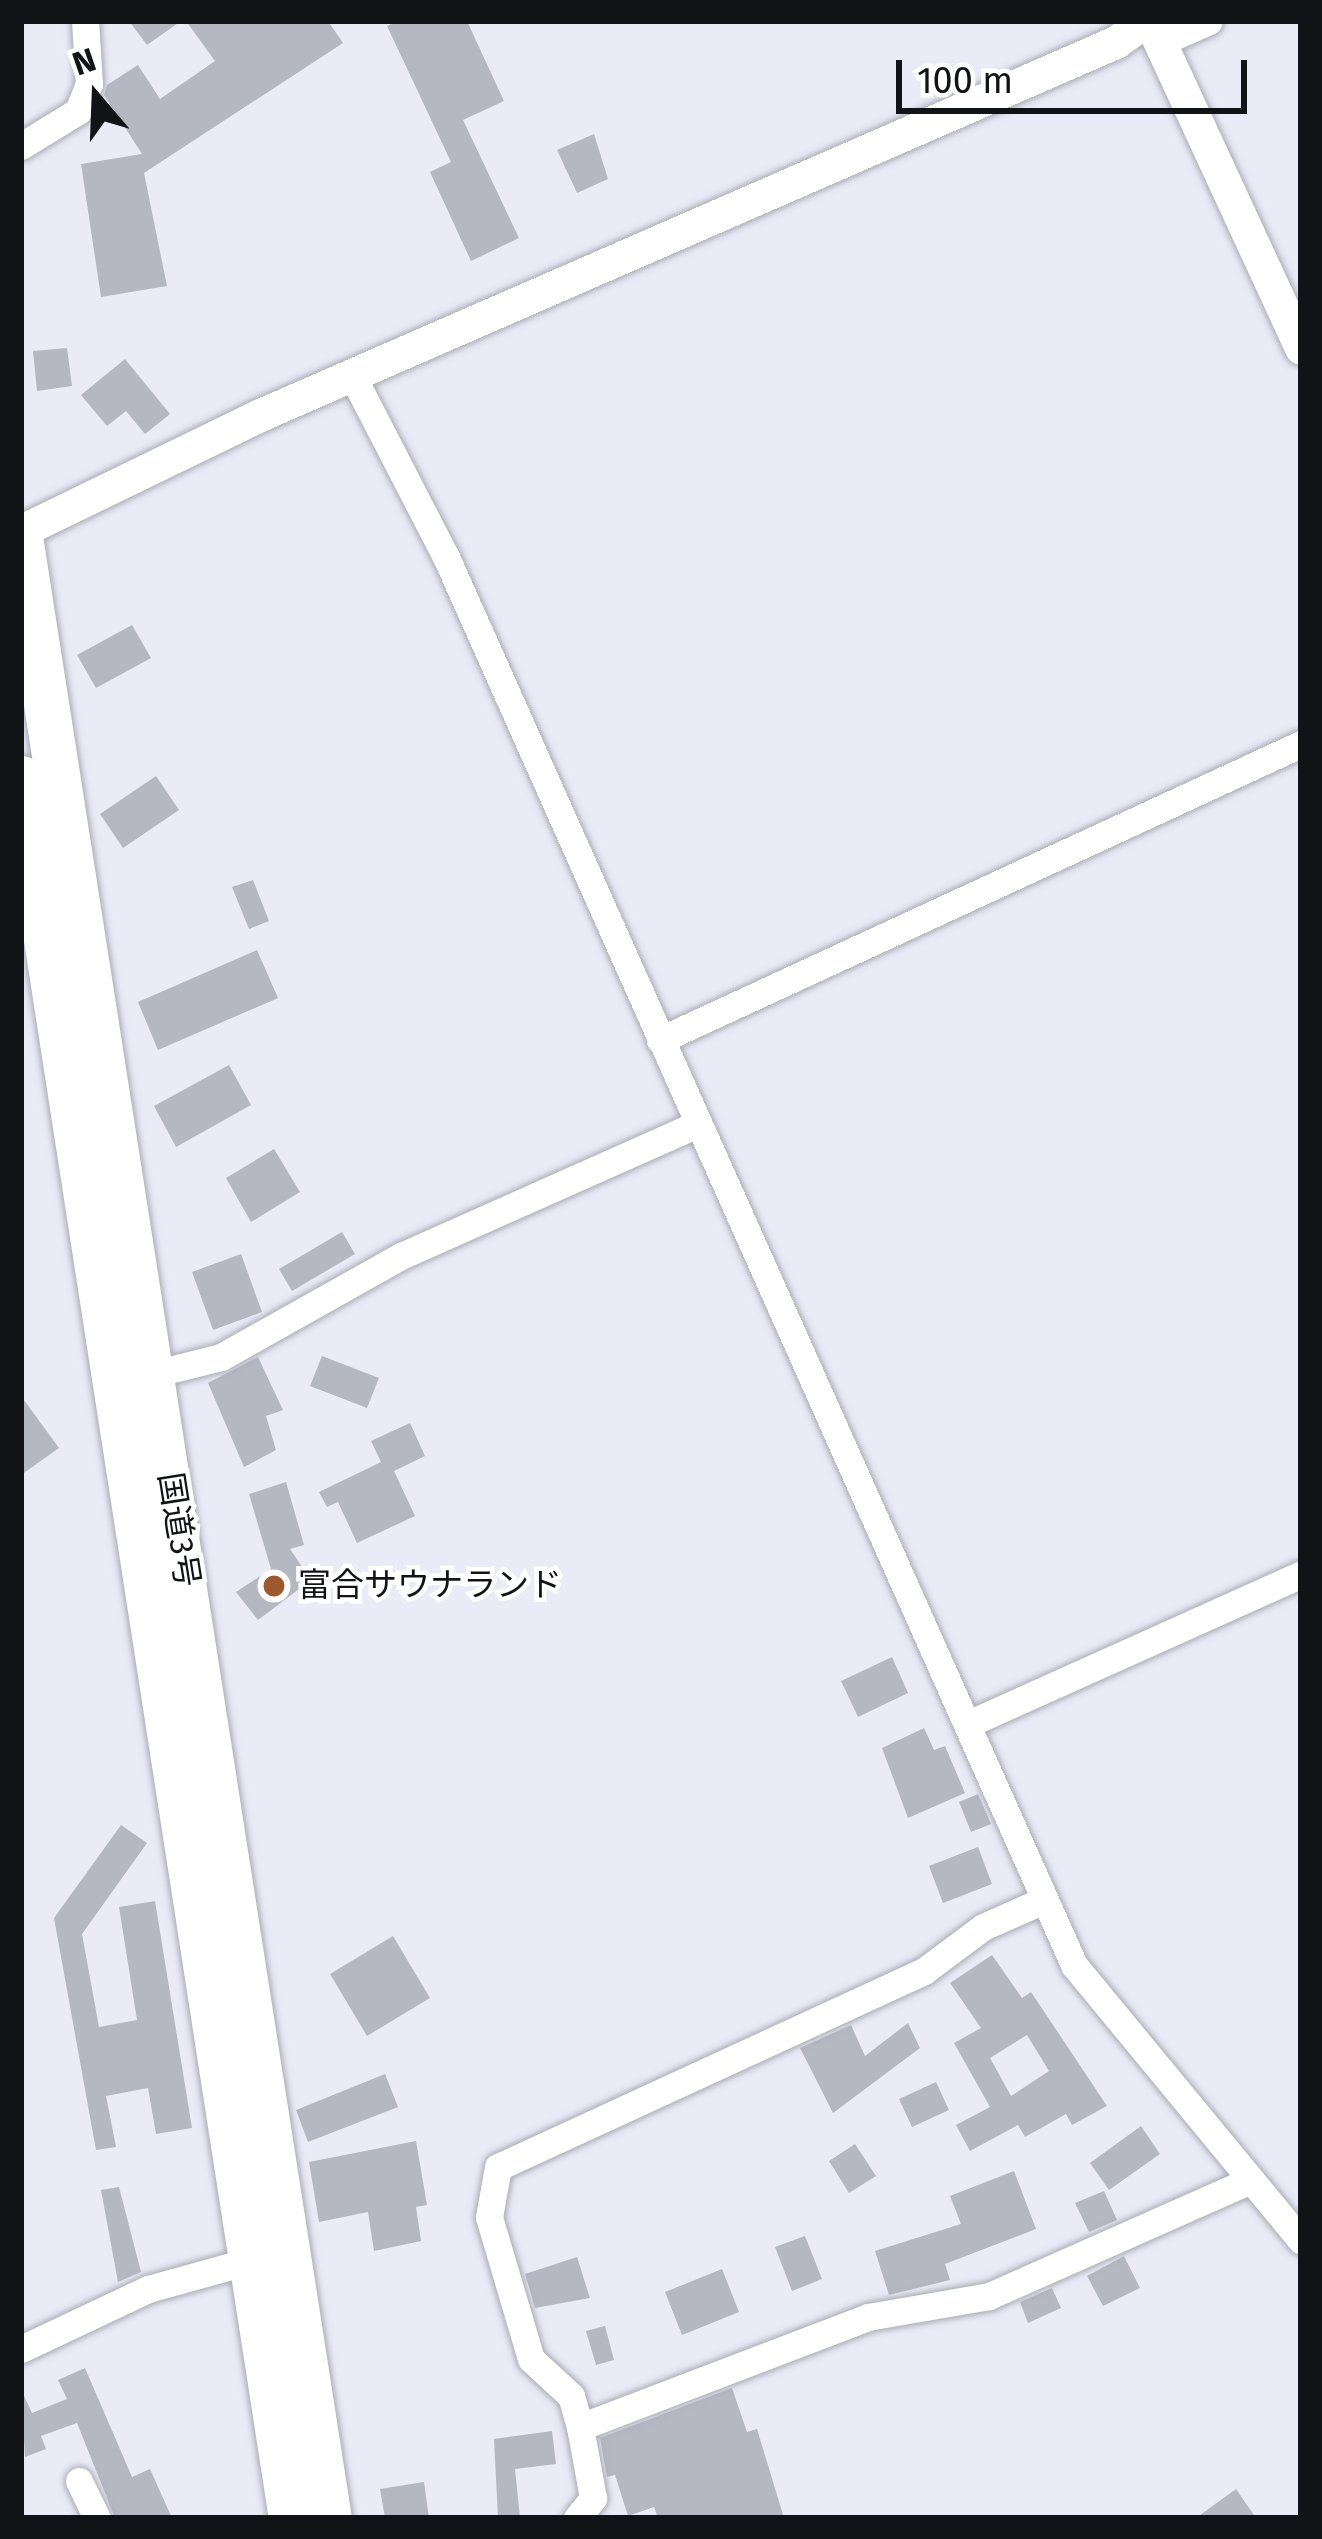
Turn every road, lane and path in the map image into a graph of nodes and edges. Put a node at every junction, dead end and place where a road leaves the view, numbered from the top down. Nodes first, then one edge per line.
1 (85, 21) edge
2 (1209, 21) edge
3 (1153, 28) edge
4 (21, 146) edge
5 (1301, 348) edge
6 (353, 377) junction
7 (21, 531) edge
8 (21, 543) edge
9 (1301, 744) edge
10 (21, 778) edge
11 (661, 1040) junction
12 (698, 1124) junction
13 (135, 1378) junction
14 (1301, 1574) edge
15 (968, 1724) junction
16 (1044, 1900) junction
17 (1248, 2181) junction
18 (1301, 2240) edge
19 (269, 2255) junction
20 (21, 2349) edge
21 (580, 2427) junction
22 (79, 2481) dead end
23 (97, 2518) edge
24 (291, 2518) edge
25 (329, 2518) edge
26 (577, 2518) edge

1 - 4 street
2 - 3 street
3 - 5 street
3 - 6 street
6 - 7 street
6 - 11 street
8 - 13 highway, 国道3号
9 - 11 street
10 - 13 highway, 国道3号
11 - 12 street
12 - 13 street
12 - 15 street
13 - 19 highway, 国道3号
14 - 15 street
15 - 16 street
16 - 17 street
16 - 21 street
17 - 18 street
17 - 21 street
19 - 20 street
19 - 24 highway, 国道3号
19 - 25 highway, 国道3号
21 - 26 street
22 - 23 street

